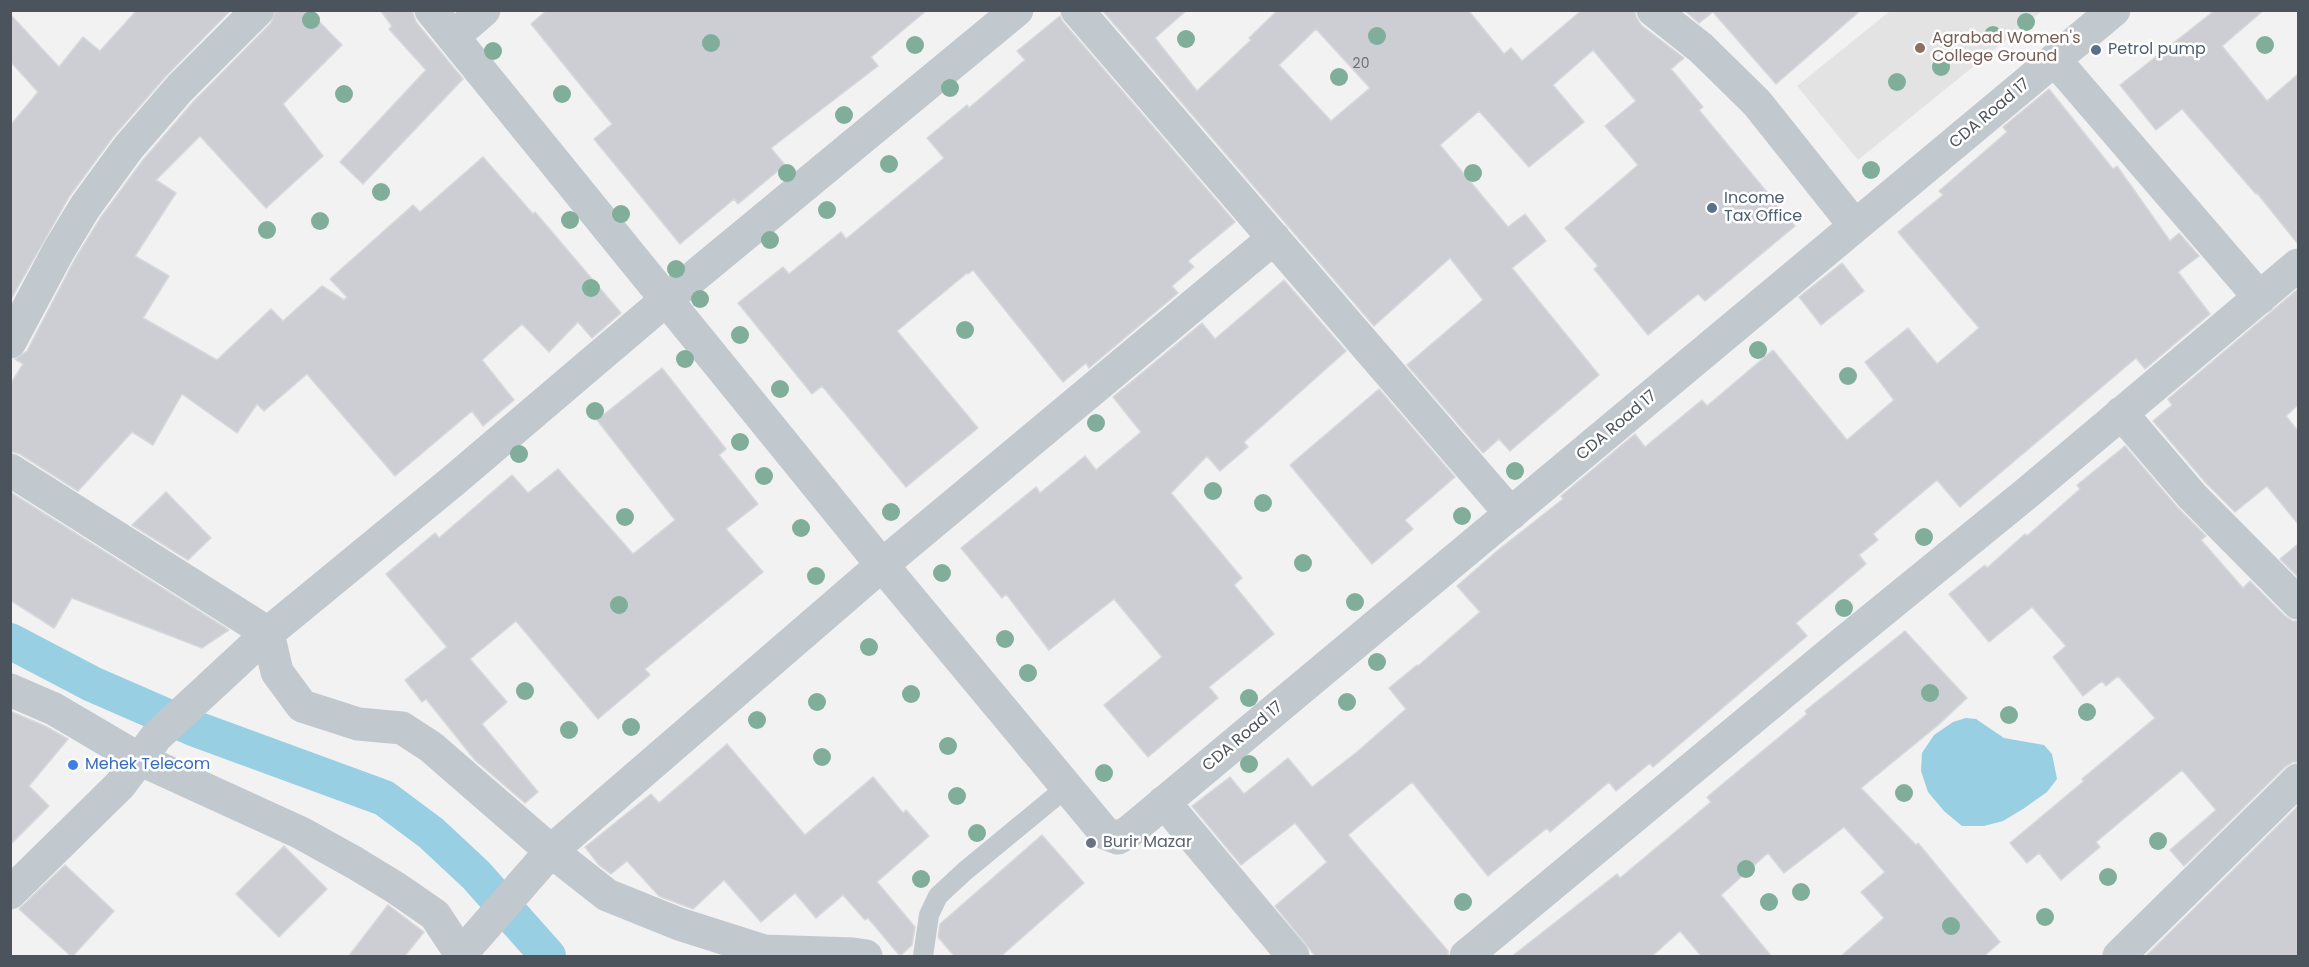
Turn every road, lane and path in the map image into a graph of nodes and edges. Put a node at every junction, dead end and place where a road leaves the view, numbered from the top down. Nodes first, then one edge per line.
1 (258, 10) edge
2 (431, 10) edge
3 (484, 10) edge
4 (1017, 10) edge
5 (1077, 10) edge
6 (1653, 10) edge
7 (2114, 10) edge
8 (453, 37) junction
9 (2055, 60) junction
10 (1855, 226) junction
11 (1274, 238) junction
12 (2298, 265) edge
13 (2260, 298) junction
14 (667, 299) junction
15 (10, 342) edge
16 (2121, 413) junction
17 (10, 470) edge
18 (1511, 514) junction
19 (882, 565) junction
20 (2298, 603) edge
21 (268, 633) junction
22 (10, 690) edge
23 (148, 748) junction
24 (2298, 780) edge
25 (1067, 787) junction
26 (1164, 802) junction
27 (546, 857) junction
28 (10, 893) edge
29 (468, 947) edge
30 (866, 957) edge
31 (923, 957) edge
32 (1293, 957) edge
33 (1466, 957) edge
34 (2119, 957) edge

1 - 15 street
2 - 8 street
3 - 8 street
4 - 14 street
5 - 11 street
6 - 10 street
7 - 9 street, CDA Road 17
8 - 14 street
9 - 10 street, CDA Road 17
9 - 13 street
10 - 18 street, CDA Road 17
11 - 18 street
11 - 19 street
12 - 13 street
13 - 16 street
14 - 19 street
14 - 21 street
16 - 20 street
16 - 33 street
17 - 21 street
18 - 26 street, CDA Road 17
19 - 25 street
19 - 27 street
21 - 23 street
21 - 27 street
22 - 23 street
23 - 28 street
23 - 29 street
24 - 34 street
25 - 26 street, CDA Road 17
25 - 31 lane
26 - 32 street
27 - 29 street
27 - 30 street

